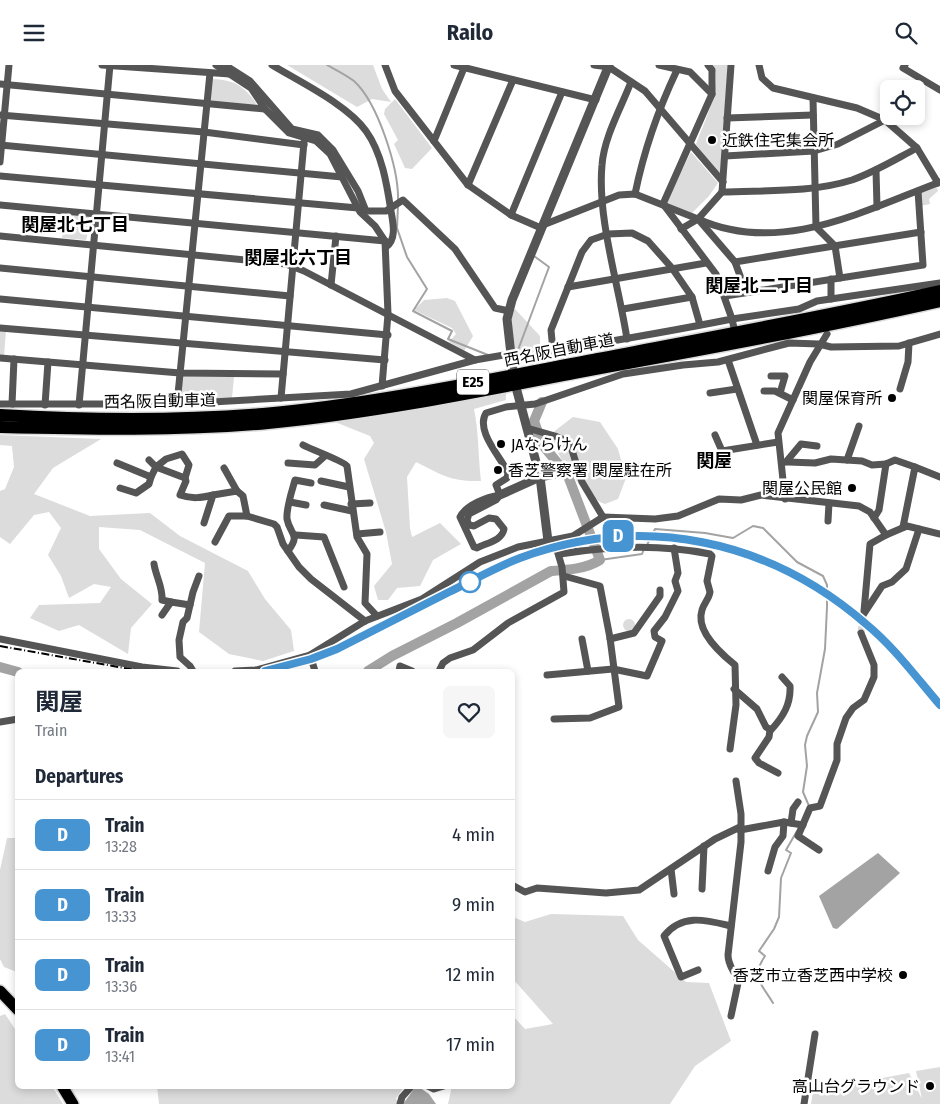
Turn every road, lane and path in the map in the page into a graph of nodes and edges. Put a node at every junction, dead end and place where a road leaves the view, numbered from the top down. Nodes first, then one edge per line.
1 (9, 65) edge
2 (102, 65) edge
3 (110, 65) edge
4 (216, 65) edge
5 (225, 65) edge
6 (272, 65) edge
7 (385, 65) edge
8 (454, 65) edge
9 (594, 65) edge
10 (659, 65) edge
11 (708, 65) edge
12 (731, 65) edge
13 (759, 65) edge
14 (609, 66) edge
15 (902, 66) edge
16 (144, 67) edge
17 (177, 68) edge
18 (464, 68) junction
19 (676, 69) junction
20 (210, 73) junction
21 (233, 75) junction
22 (513, 80) junction
23 (631, 82) junction
24 (3, 84) edge
25 (940, 89) edge
26 (562, 92) junction
27 (712, 94) junction
28 (108, 95) junction
29 (813, 98) junction
30 (596, 100) junction
31 (206, 103) junction
32 (660, 106) junction
33 (265, 109) junction
34 (2, 115) edge
35 (813, 115) junction
36 (880, 118) edge
37 (727, 119) junction
38 (880, 123) edge
39 (104, 124) junction
40 (891, 125) edge
41 (204, 133) junction
42 (304, 141) junction
43 (434, 141) junction
44 (691, 144) junction
45 (0, 145) edge
46 (917, 147) junction
47 (814, 151) junction
48 (101, 155) junction
49 (725, 156) junction
50 (0, 161) edge
51 (201, 165) junction
52 (876, 170) junction
53 (302, 174) junction
54 (0, 176) edge
55 (342, 177) junction
56 (723, 182) junction
57 (939, 182) edge
58 (99, 185) junction
59 (468, 185) junction
60 (815, 188) junction
61 (918, 191) junction
62 (722, 192) junction
63 (199, 194) junction
64 (635, 194) junction
65 (603, 201) junction
66 (299, 203) junction
67 (662, 204) junction
68 (0, 205) edge
69 (392, 206) junction
70 (877, 207) junction
71 (358, 208) junction
72 (97, 214) junction
73 (512, 215) junction
74 (698, 219) junction
75 (196, 223) junction
76 (542, 227) junction
77 (816, 227) junction
78 (681, 229) junction
79 (296, 232) junction
80 (921, 232) junction
81 (608, 235) junction
82 (0, 236) edge
83 (336, 236) junction
84 (93, 244) junction
85 (386, 244) junction
86 (835, 246) junction
87 (192, 254) junction
88 (736, 262) junction
89 (706, 263) junction
90 (293, 266) junction
91 (0, 268) edge
92 (672, 268) junction
93 (90, 277) junction
94 (617, 278) junction
95 (840, 278) junction
96 (830, 279) junction
97 (940, 283) edge
98 (331, 285) junction
99 (189, 286) junction
100 (568, 287) junction
101 (940, 291) edge
102 (746, 292) junction
103 (290, 296) junction
104 (725, 296) junction
105 (692, 297) junction
106 (0, 299) edge
107 (831, 299) junction
108 (940, 301) edge
109 (86, 307) junction
110 (623, 309) junction
111 (509, 311) junction
112 (388, 314) junction
113 (186, 315) junction
114 (732, 319) junction
115 (700, 325) junction
116 (287, 326) junction
117 (0, 328) edge
118 (734, 328) dead end
119 (827, 334) dead end
120 (940, 334) edge
121 (84, 335) junction
122 (388, 335) junction
123 (627, 339) junction
124 (183, 343) junction
125 (909, 343) junction
126 (822, 344) junction
127 (285, 350) junction
128 (510, 354) junction
129 (0, 358) edge
130 (14, 359) junction
131 (385, 360) junction
132 (475, 360) junction
133 (728, 360) junction
134 (48, 362) junction
135 (81, 364) junction
136 (513, 372) dead end
137 (180, 373) junction
138 (283, 374) junction
139 (770, 376) dead end
140 (382, 386) junction
141 (737, 389) junction
142 (900, 389) dead end
143 (517, 391) dead end
144 (764, 391) dead end
145 (710, 393) dead end
146 (780, 393) junction
147 (281, 398) junction
148 (794, 399) junction
149 (0, 404) edge
150 (12, 404) junction
151 (177, 404) junction
152 (44, 405) junction
153 (78, 405) junction
154 (521, 405) junction
155 (0, 415) edge
156 (859, 426) dead end
157 (0, 427) edge
158 (527, 428) junction
159 (715, 435) dead end
160 (778, 442) junction
161 (303, 445) dead end
162 (757, 445) junction
163 (817, 446) dead end
164 (325, 457) junction
165 (149, 460) dead end
166 (848, 460) junction
167 (785, 462) junction
168 (117, 463) dead end
169 (288, 463) dead end
170 (886, 464) junction
171 (156, 467) junction
172 (915, 467) junction
173 (224, 469) dead end
174 (578, 469) junction
175 (151, 477) junction
176 (540, 477) junction
177 (940, 477) edge
178 (185, 478) junction
179 (321, 481) dead end
180 (311, 483) dead end
181 (349, 487) junction
182 (120, 488) dead end
183 (238, 491) junction
184 (213, 495) junction
185 (500, 495) junction
186 (785, 499) junction
187 (290, 502) junction
188 (370, 503) dead end
189 (829, 503) junction
190 (306, 505) dead end
191 (324, 505) dead end
192 (352, 508) junction
193 (247, 515) junction
194 (603, 517) junction
195 (874, 518) junction
196 (828, 521) dead end
197 (204, 523) dead end
198 (903, 527) junction
199 (919, 529) junction
200 (380, 532) dead end
201 (357, 534) junction
202 (940, 534) edge
203 (296, 535) junction
204 (886, 535) junction
205 (551, 540) junction
206 (215, 542) dead end
207 (674, 548) junction
208 (288, 551) junction
209 (560, 554) junction
210 (154, 564) dead end
211 (199, 576) dead end
212 (564, 576) junction
213 (344, 587) dead end
214 (660, 590) dead end
215 (171, 601) junction
216 (190, 605) junction
217 (162, 615) dead end
218 (377, 616) junction
219 (365, 621) junction
220 (861, 633) tunnel mouth
221 (0, 639) edge
222 (582, 639) dead end
223 (610, 639) junction
224 (310, 655) junction
225 (160, 669) edge
226 (191, 669) edge
227 (260, 669) edge
228 (314, 669) edge
229 (440, 669) edge
230 (613, 669) junction
231 (588, 671) junction
232 (547, 675) dead end
233 (782, 677) dead end
234 (734, 689) junction
235 (0, 714) edge
236 (554, 719) dead end
237 (3, 722) edge
238 (770, 730) junction
239 (730, 749) dead end
240 (778, 773) dead end
241 (736, 781) dead end
242 (798, 802) dead end
243 (788, 823) junction
244 (802, 825) junction
245 (740, 829) junction
246 (704, 846) junction
247 (819, 850) dead end
248 (670, 869) junction
249 (768, 871) dead end
250 (515, 887) edge
251 (702, 889) dead end
252 (674, 894) dead end
253 (731, 926) junction
254 (698, 970) dead end
255 (0, 991) edge
256 (15, 1007) edge
257 (731, 1016) dead end
258 (816, 1034) dead end
259 (64, 1089) edge
260 (409, 1089) edge
261 (73, 1104) edge
262 (400, 1104) edge
263 (804, 1104) edge

1 - 24 street
2 - 3 street
3 - 16 street
3 - 28 street
4 - 21 street
5 - 69 street
6 - 69 street
7 - 43 street
8 - 18 street
9 - 14 street
10 - 19 street
11 - 27 street
12 - 37 street
13 - 29 street
14 - 23 street
14 - 30 street
15 - 25 street
16 - 17 street
17 - 20 street
18 - 22 street
18 - 43 street
19 - 27 street
19 - 32 street
20 - 21 street
20 - 31 street
21 - 33 street
22 - 26 street
22 - 59 street
23 - 32 street
23 - 65 street
24 - 28 street
24 - 34 street
26 - 30 street
26 - 73 street
27 - 44 street
28 - 31 street
28 - 39 street
29 - 35 street
29 - 36 street
30 - 76 street
31 - 33 street
31 - 41 street
32 - 44 street
32 - 64 street
33 - 42 street
34 - 39 street
34 - 45 street
35 - 37 street
35 - 47 street
37 - 49 street
38 - 47 street
39 - 41 street
39 - 48 street
40 - 46 street
41 - 42 street
41 - 51 street
42 - 53 street
42 - 55 street
43 - 59 street
44 - 56 street
44 - 67 street
45 - 48 street
45 - 50 street
46 - 52 street
46 - 57 street
47 - 49 street
47 - 60 street
48 - 51 street
48 - 58 street
49 - 56 street
51 - 53 street
51 - 63 street
52 - 60 street
52 - 70 street
53 - 55 street
53 - 66 street
54 - 58 street
55 - 71 street
56 - 62 street
57 - 61 street
58 - 63 street
58 - 72 street
59 - 73 street
60 - 62 street
60 - 77 street
61 - 70 street
61 - 80 street
62 - 74 street
63 - 66 street
63 - 75 street
64 - 65 street
64 - 67 street
65 - 76 street
65 - 81 street
66 - 71 street
66 - 79 street
67 - 74 street
67 - 78 street
68 - 72 street
69 - 85 street
69 - 111 street
70 - 77 street
71 - 85 street
72 - 75 street
72 - 84 street
73 - 76 street
74 - 77 street
74 - 78 street
74 - 88 street
75 - 79 street
75 - 87 street
76 - 111 street
77 - 86 street
78 - 89 street
79 - 83 street
79 - 90 street
80 - 86 street
80 - 95 street
81 - 92 street
81 - 94 street
81 - 100 street
82 - 84 street
83 - 85 street
83 - 98 street
84 - 87 street
84 - 93 street
85 - 112 street
86 - 88 street
86 - 95 street
87 - 90 street
87 - 99 street
88 - 102 street
89 - 92 street
89 - 104 street
90 - 98 street
90 - 103 street
91 - 93 street
92 - 94 street
92 - 105 street
93 - 99 street
93 - 109 street
94 - 100 street
94 - 110 street
95 - 96 street
96 - 102 street
96 - 107 street
97 - 107 street
98 - 112 street
99 - 103 street
99 - 113 street
100 - 123 street
101 - 155 highway, 西名阪自動車道 / E25
102 - 104 street
103 - 116 street
104 - 114 street
105 - 110 street
105 - 115 street
106 - 109 street
107 - 114 street
108 - 157 highway, 西名阪自動車道 / E25
109 - 113 street
109 - 121 street
110 - 123 street
111 - 128 street
112 - 122 street
112 - 132 street
113 - 116 street
113 - 124 street
114 - 115 street
114 - 118 street
115 - 123 street
116 - 122 street
116 - 127 street
117 - 121 street
119 - 126 street
120 - 125 street
121 - 124 street
121 - 135 street
122 - 131 street
124 - 127 street
124 - 137 street
125 - 126 street
125 - 142 street
126 - 133 street
126 - 148 street
127 - 131 street
127 - 138 street
128 - 132 street
128 - 136 street
129 - 130 street
130 - 134 street
130 - 150 street
131 - 140 street
132 - 140 street
133 - 141 street
133 - 154 street
134 - 135 street
134 - 152 street
135 - 137 street
135 - 153 street
137 - 138 street
137 - 151 street
138 - 147 street
139 - 146 street
140 - 147 street
141 - 145 street
141 - 162 street
143 - 154 street
144 - 146 street
146 - 148 street
147 - 151 street
148 - 160 street
149 - 150 street
150 - 152 street
151 - 153 street
152 - 153 street
154 - 158 street
154 - 185 street
156 - 166 street
158 - 174 street
158 - 176 street
159 - 162 street
160 - 162 street
160 - 167 street
161 - 164 street
163 - 167 street
164 - 169 street
164 - 181 street
165 - 171 street
166 - 167 street
166 - 170 street
167 - 186 street
168 - 175 street
170 - 172 street
170 - 195 street
171 - 175 street
171 - 178 street
171 - 178 street
172 - 177 street
172 - 198 street
173 - 183 street
174 - 176 street
174 - 194 street
175 - 182 street
176 - 185 street
176 - 205 street
178 - 184 street
179 - 181 street
180 - 187 street
181 - 192 street
183 - 184 street
183 - 193 street
184 - 197 street
185 - 185 street
186 - 189 street
186 - 194 street
187 - 190 street
187 - 203 street
188 - 192 street
189 - 195 street
189 - 196 street
191 - 192 street
192 - 201 street
193 - 206 street
193 - 208 street
194 - 205 street
195 - 204 street
198 - 199 street
198 - 204 street
199 - 202 street
199 - 204 street
200 - 201 street
201 - 218 street
203 - 208 street
203 - 213 street
205 - 209 street
205 - 218 street
207 - 209 street
207 - 230 street
207 - 234 street
208 - 219 street
209 - 212 street
210 - 215 street
211 - 216 street
212 - 223 street
212 - 229 street
214 - 223 street
215 - 216 street
215 - 217 street
216 - 226 street
218 - 219 street
219 - 224 street
220 - 244 street
221 - 225 street
222 - 231 street
223 - 230 street
224 - 227 street
224 - 228 street
230 - 231 street
230 - 236 street
231 - 232 street
233 - 238 street
234 - 238 street
234 - 239 street
235 - 237 street
238 - 240 street
241 - 245 street
242 - 243 street
243 - 244 street
243 - 245 street
243 - 249 street
244 - 247 street
245 - 246 street
245 - 253 street
246 - 248 street
246 - 251 street
248 - 250 street
248 - 252 street
253 - 254 street
253 - 257 street
255 - 256 highway
258 - 263 street
259 - 261 highway
260 - 262 street

